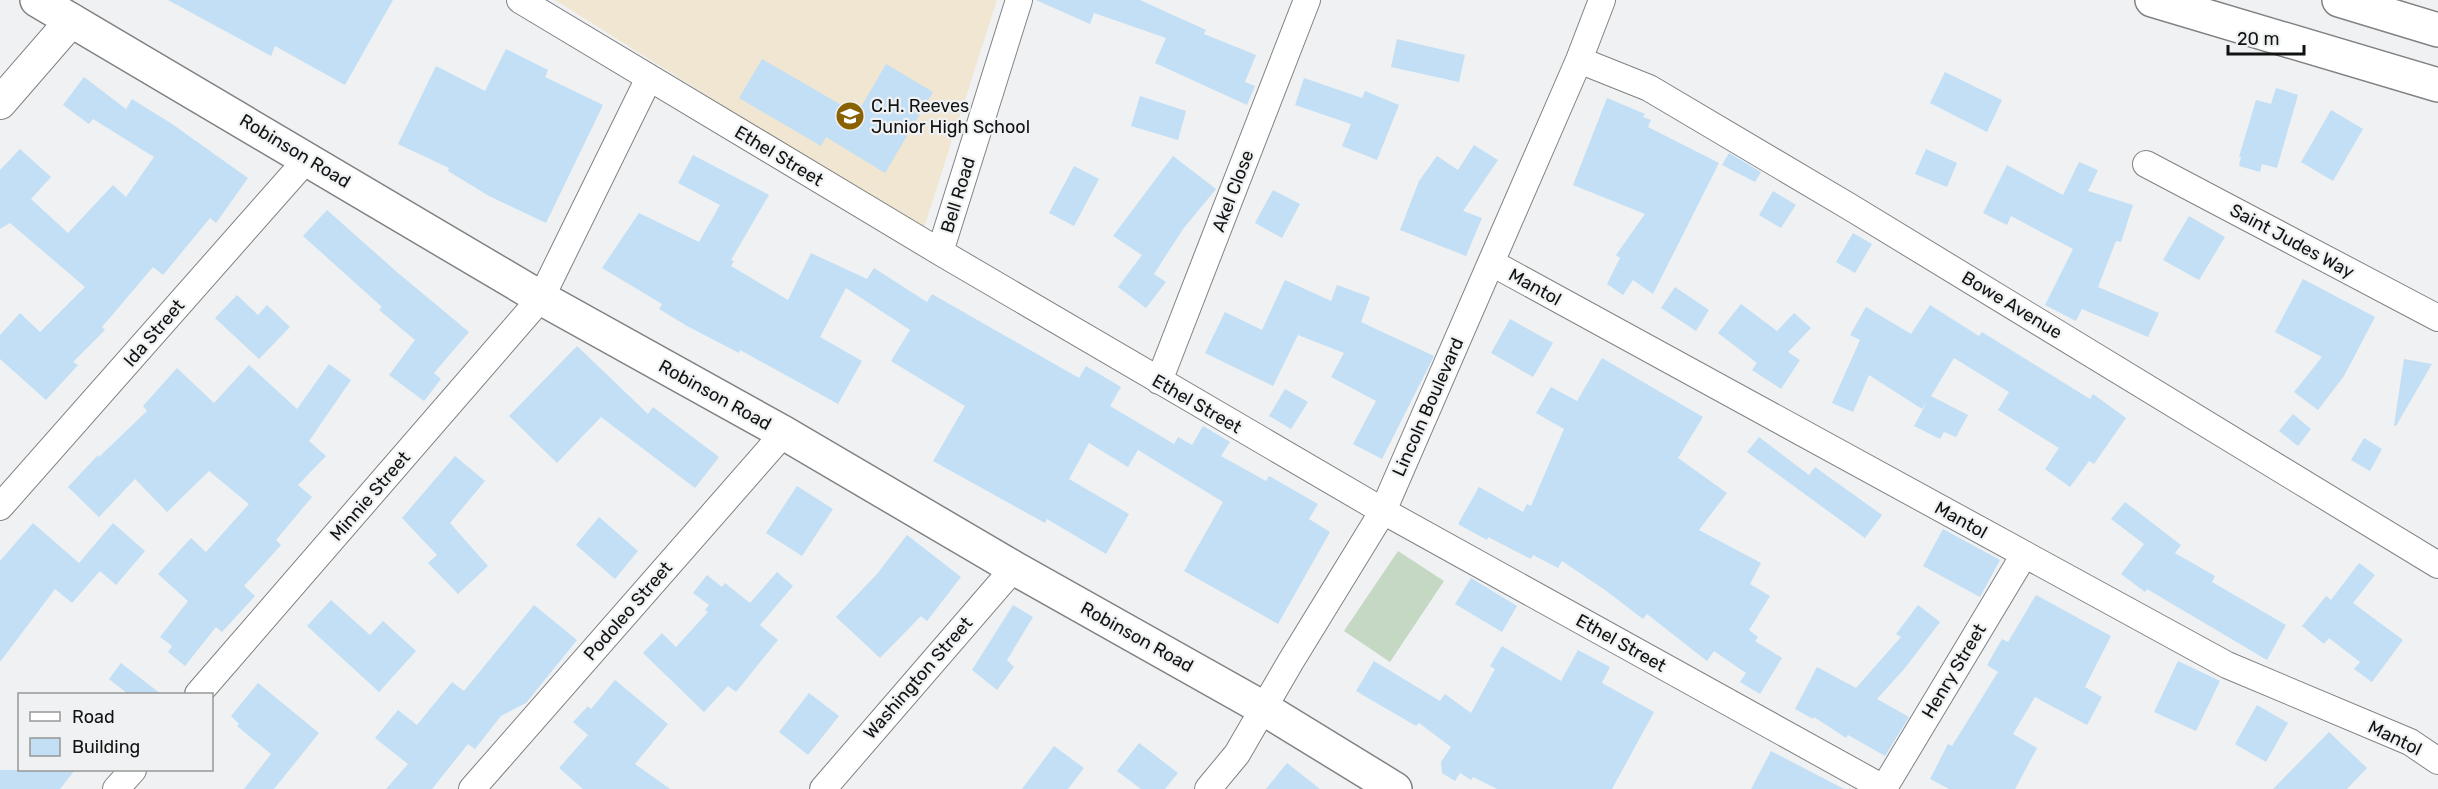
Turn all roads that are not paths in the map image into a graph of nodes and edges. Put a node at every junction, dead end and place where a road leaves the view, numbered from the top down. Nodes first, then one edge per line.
1 (37, 0) edge
2 (520, 0) edge
3 (1019, 0) edge
4 (1307, 0) edge
5 (1602, 0) edge
6 (2152, 0) edge
7 (2338, 0) edge
8 (72, 20) junction
9 (2438, 30) edge
10 (1579, 60) junction
11 (649, 78) junction
12 (2438, 85) edge
13 (0, 103) edge
14 (308, 158) junction
15 (2146, 164) dead end
16 (940, 252) junction
17 (1492, 263) junction
18 (542, 298) junction
19 (2438, 318) edge
20 (1159, 381) junction
21 (784, 433) junction
22 (0, 507) edge
23 (1383, 511) junction
24 (2024, 555) junction
25 (2438, 565) edge
26 (1014, 568) junction
27 (199, 693) edge
28 (1263, 708) junction
29 (2438, 761) edge
30 (132, 771) edge
31 (116, 789) edge
32 (472, 789) edge
33 (823, 789) edge
34 (1208, 789) edge
35 (1395, 789) edge
36 (1885, 789) edge

1 - 8 main road, Robinson Road
2 - 11 street, Ethel Street
3 - 16 street, Bell Road
4 - 20 street, Akel Close
5 - 10 street, Lincoln Boulevard
6 - 12 main road
7 - 9 main road
8 - 13 street
8 - 14 main road, Robinson Road
10 - 17 street, Lincoln Boulevard
10 - 25 street, Bowe Avenue
11 - 16 street, Ethel Street
11 - 18 street, Minnie Street
14 - 18 main road, Robinson Road
14 - 22 street, Ida Street
15 - 19 street, Saint Judes Way
16 - 20 street, Ethel Street
17 - 23 street, Lincoln Boulevard
17 - 24 street, Mantol
18 - 21 main road, Robinson Road
18 - 27 street, Minnie Street
20 - 23 street, Ethel Street
21 - 26 main road, Robinson Road
21 - 32 street, Podoleo Street
23 - 28 street, Lincoln Boulevard
23 - 36 street, Ethel Street
24 - 29 street, Mantol
24 - 36 street, Henry Street
26 - 28 main road, Robinson Road
26 - 33 street, Washington Street
28 - 34 street, Lincoln Boulevard
28 - 35 main road, Robinson Road
30 - 31 street

